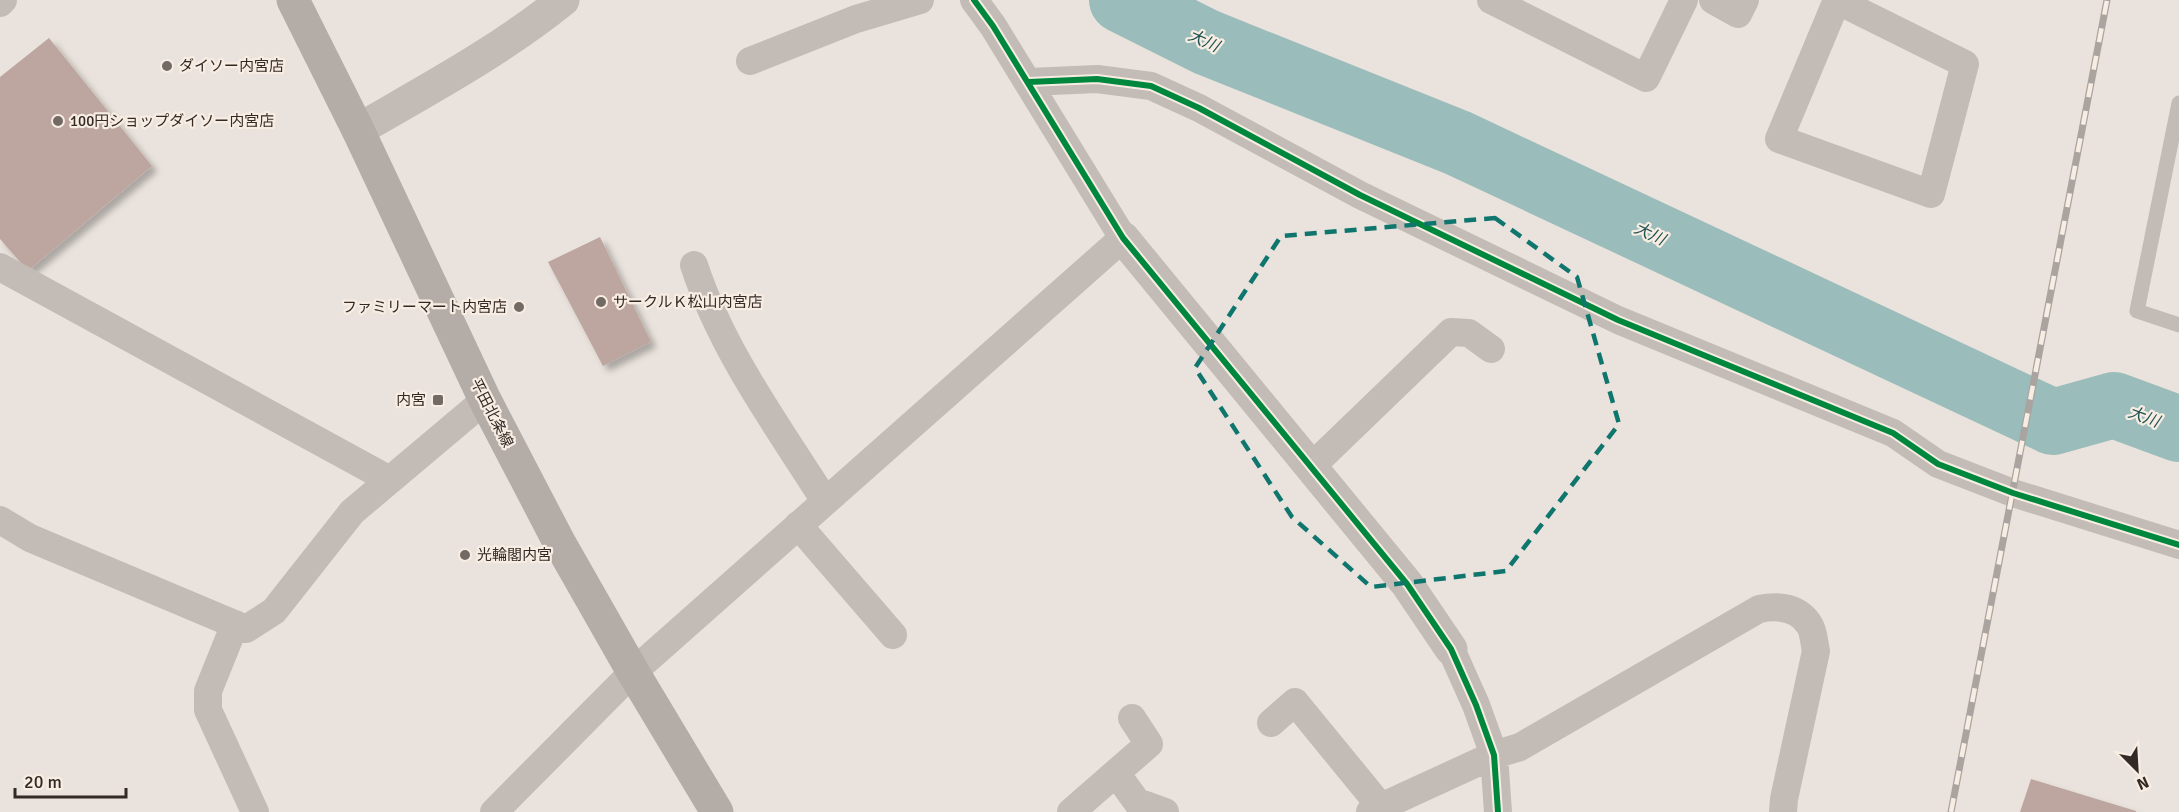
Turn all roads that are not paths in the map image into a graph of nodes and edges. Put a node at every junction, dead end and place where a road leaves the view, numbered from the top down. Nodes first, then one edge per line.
1 (3, 0) edge
2 (293, 0) edge
3 (563, 0) edge
4 (920, 0) edge
5 (974, 0) edge
6 (1491, 0) edge
7 (1684, 0) edge
8 (1713, 0) edge
9 (1745, 0) edge
10 (1836, 0) edge
11 (0, 3) edge
12 (750, 61) dead end
13 (1029, 82) junction
14 (2179, 103) edge
15 (358, 130) junction
16 (1123, 238) junction
17 (693, 265) dead end
18 (0, 267) edge
19 (2179, 325) edge
20 (1491, 349) dead end
21 (485, 400) junction
22 (1311, 467) junction
23 (390, 480) junction
24 (825, 501) junction
25 (0, 520) edge
26 (798, 525) junction
27 (2179, 545) edge
28 (235, 624) junction
29 (893, 635) dead end
30 (1451, 649) joint
31 (633, 672) junction
32 (1132, 718) dead end
33 (1271, 723) dead end
34 (1494, 755) junction
35 (1116, 773) junction
36 (1376, 809) edge
37 (255, 812) edge
38 (494, 812) edge
39 (717, 812) edge
40 (1071, 812) edge
41 (1165, 812) edge
42 (1498, 812) edge
43 (1784, 812) edge

1 - 11 street
2 - 15 main road, 平田北条線
3 - 15 street
4 - 12 street
5 - 13 street
6 - 7 street
8 - 9 street
10 - 10 street
13 - 16 street
13 - 27 street
14 - 19 lane
15 - 21 main road, 平田北条線
16 - 22 street
16 - 24 street
17 - 24 street
18 - 23 street
20 - 22 street
21 - 23 street
21 - 31 main road, 平田北条線
22 - 30 street
23 - 28 street
24 - 26 street
25 - 28 street
26 - 29 street
26 - 31 street
28 - 37 street
30 - 34 street
31 - 38 street
31 - 39 main road, 平田北条線
32 - 35 street
33 - 36 street
34 - 36 street
34 - 42 street
34 - 43 street
35 - 40 street
35 - 41 street

